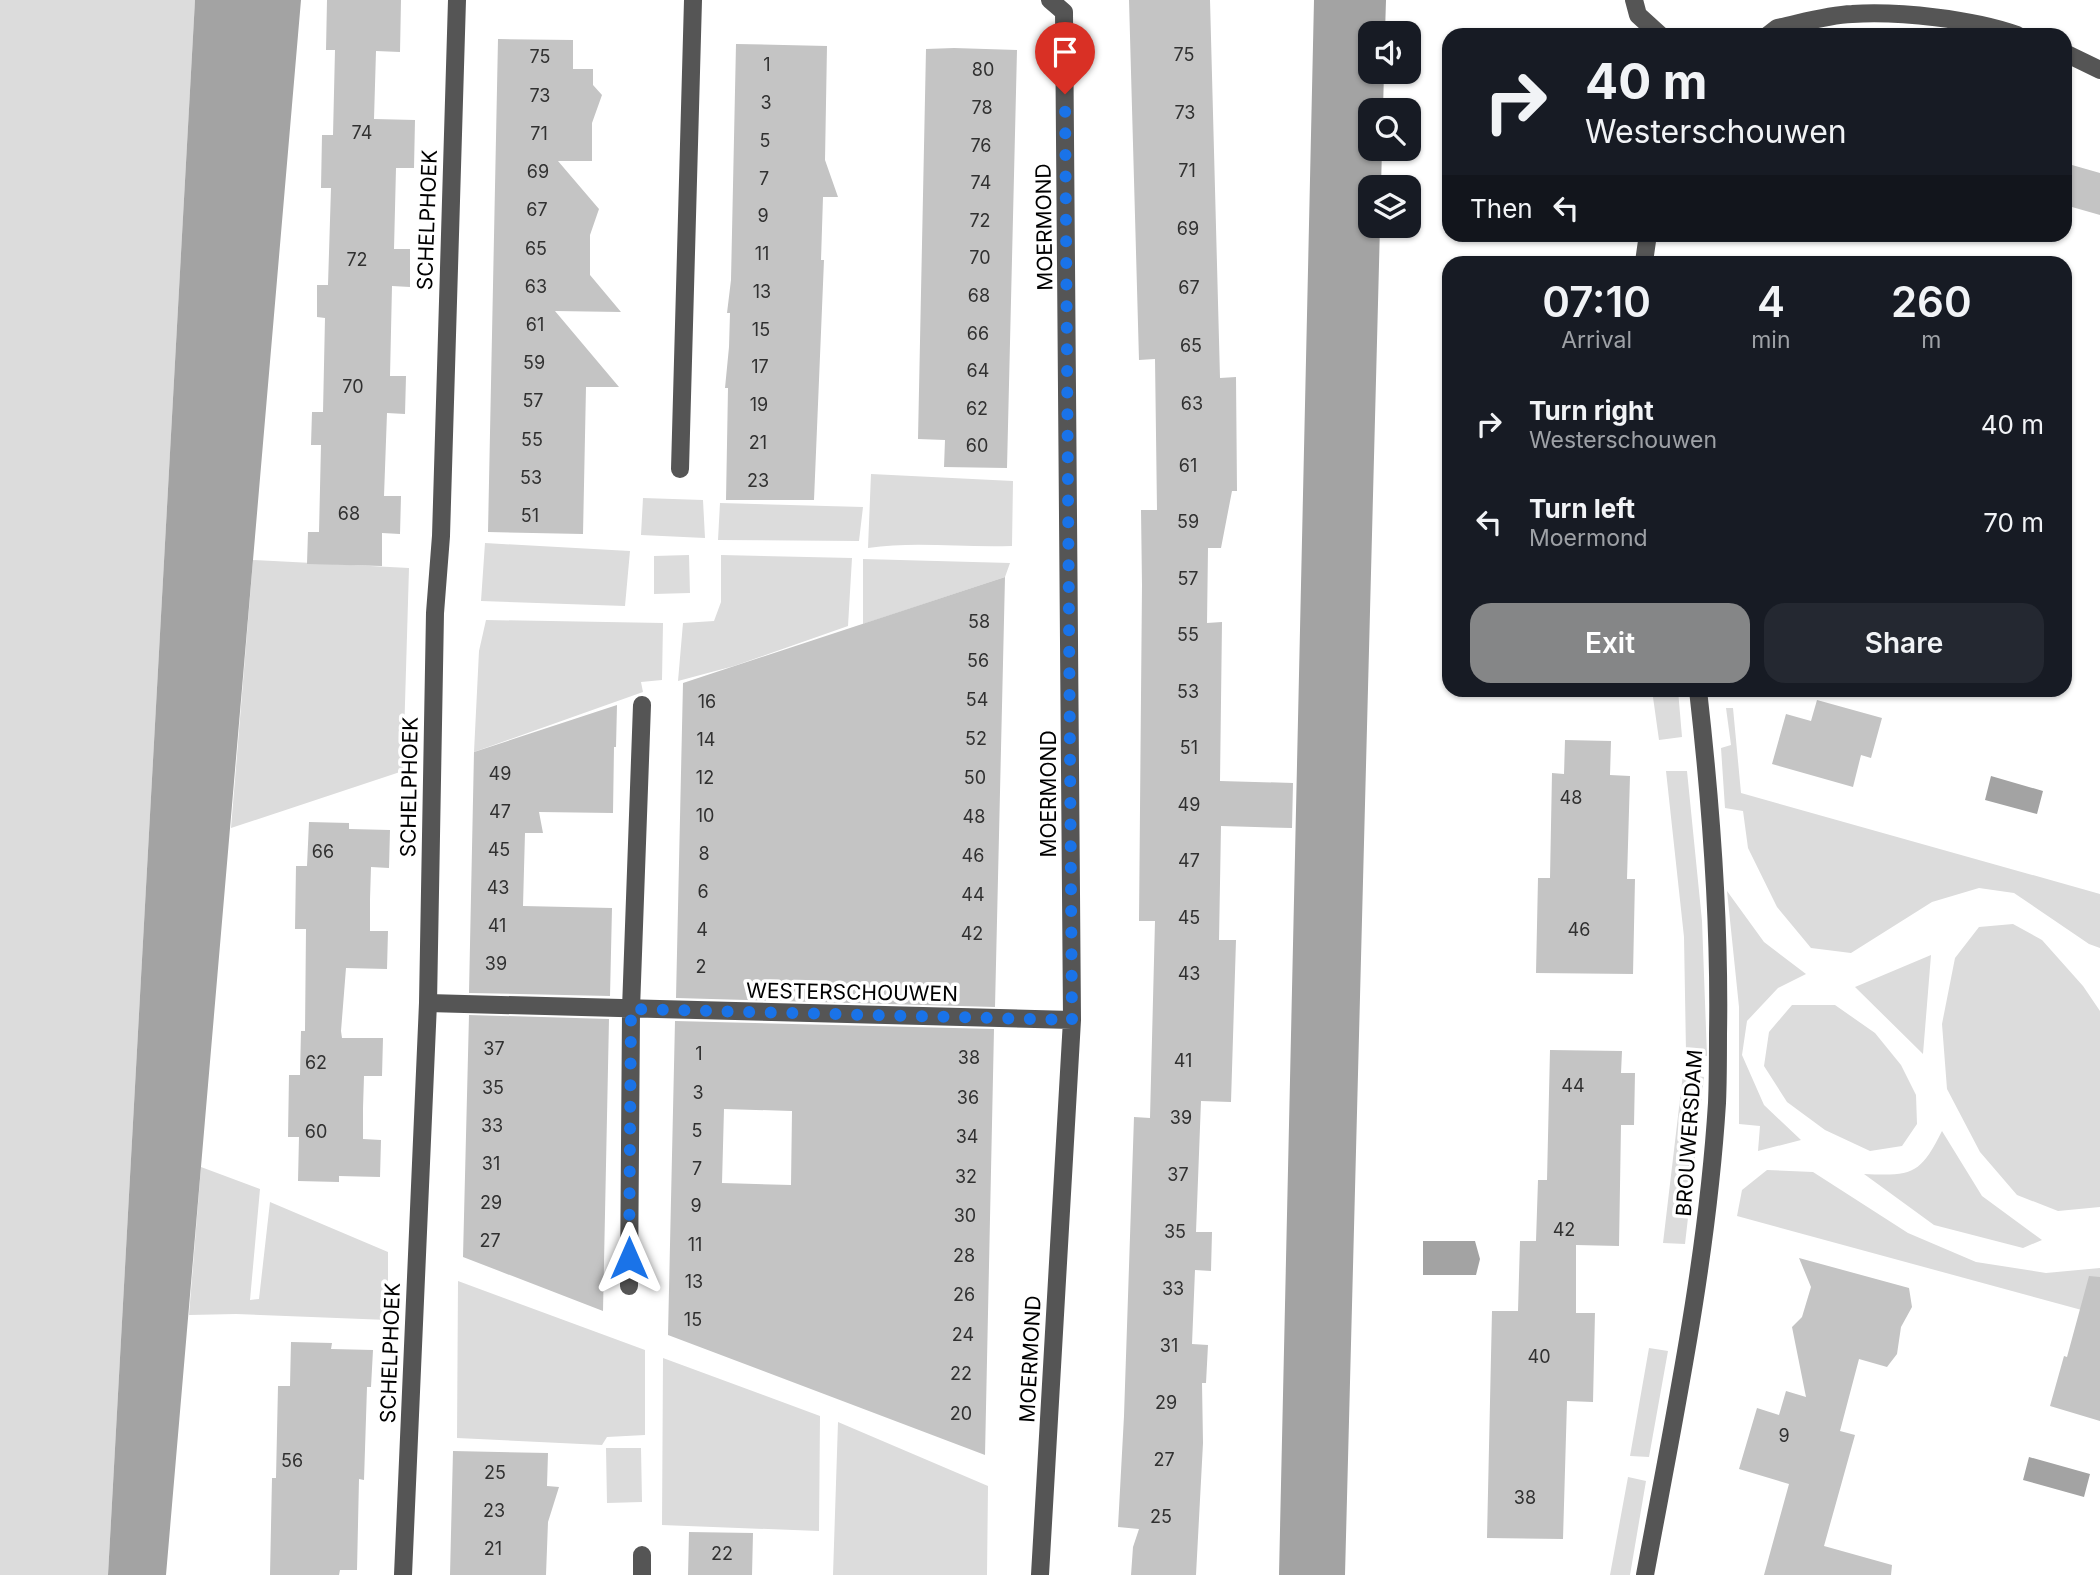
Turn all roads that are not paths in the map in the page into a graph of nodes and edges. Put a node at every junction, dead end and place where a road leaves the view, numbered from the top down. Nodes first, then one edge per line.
1 (457, 0) edge
2 (693, 0) edge
3 (1634, 0) edge
4 (1061, 4) edge
5 (1652, 28) edge
6 (1777, 28) edge
7 (1999, 28) edge
8 (2072, 56) edge
9 (2100, 70) edge
10 (680, 469) dead end
11 (1699, 697) edge
12 (642, 705) dead end
13 (428, 1003) junction
14 (631, 1009) junction
15 (1072, 1020) junction
16 (629, 1286) dead end
17 (642, 1555) dead end
18 (403, 1575) edge
19 (642, 1575) edge
20 (1040, 1575) edge
21 (1645, 1575) edge

1 - 13 street, SCHELPHOEK
2 - 10 street
3 - 5 street
4 - 15 street, MOERMOND
6 - 7 street
8 - 9 street
11 - 21 street, BROUWERSDAM
12 - 14 street
13 - 14 street, WESTERSCHOUWEN
13 - 18 street, SCHELPHOEK
14 - 15 street, WESTERSCHOUWEN
14 - 16 street
15 - 20 street, MOERMOND
17 - 19 street

